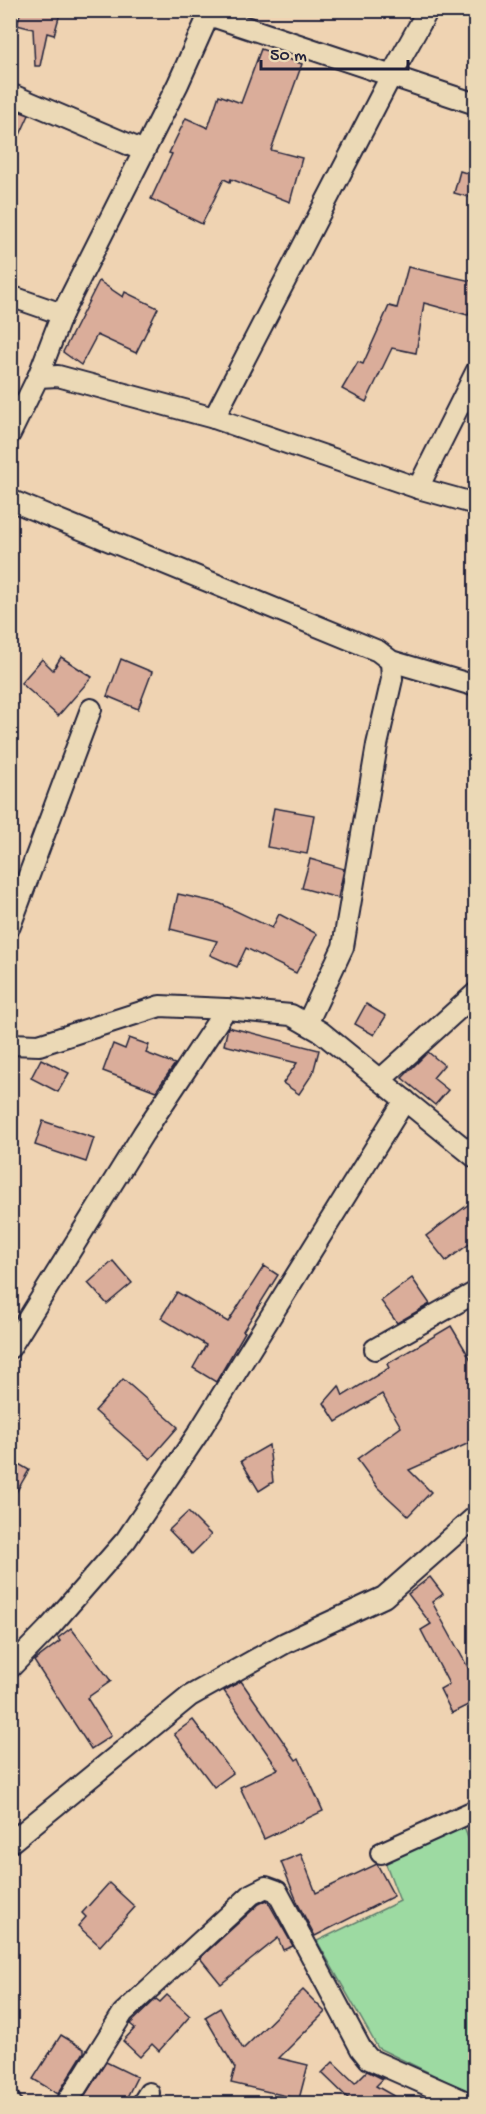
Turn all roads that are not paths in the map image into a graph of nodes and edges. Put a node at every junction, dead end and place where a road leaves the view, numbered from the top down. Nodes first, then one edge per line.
1 (428, 10) edge
2 (210, 13) edge
3 (391, 76) junction
4 (10, 94) edge
5 (476, 104) edge
6 (144, 151) junction
7 (10, 296) edge
8 (62, 314) junction
9 (476, 372) edge
10 (38, 377) junction
11 (214, 418) junction
12 (10, 434) edge
13 (418, 488) junction
14 (10, 500) edge
15 (476, 504) edge
16 (391, 661) junction
17 (476, 686) edge
18 (91, 709) dead end
19 (10, 926) edge
20 (476, 993) edge
21 (226, 1009) junction
22 (307, 1024) junction
23 (10, 1044) edge
24 (380, 1080) junction
25 (405, 1100) junction
26 (476, 1158) edge
27 (476, 1292) edge
28 (10, 1348) edge
29 (375, 1349) dead end
30 (476, 1516) edge
31 (10, 1668) edge
32 (473, 1819) edge
33 (10, 1843) edge
34 (381, 1853) dead end
35 (66, 2103) edge
36 (471, 2103) edge

1 - 3 street
2 - 3 street
2 - 6 street
3 - 5 street
3 - 11 street
4 - 6 street
6 - 8 street
7 - 8 street
8 - 10 street
9 - 13 street
10 - 11 street
10 - 12 street
11 - 13 street
13 - 15 street
14 - 16 street
16 - 17 street
16 - 22 street
18 - 19 street
20 - 24 street
21 - 22 street
21 - 23 street
21 - 28 street
22 - 24 street
24 - 25 street
25 - 26 street
25 - 31 street
27 - 29 street
30 - 33 street
32 - 34 street
35 - 36 street

